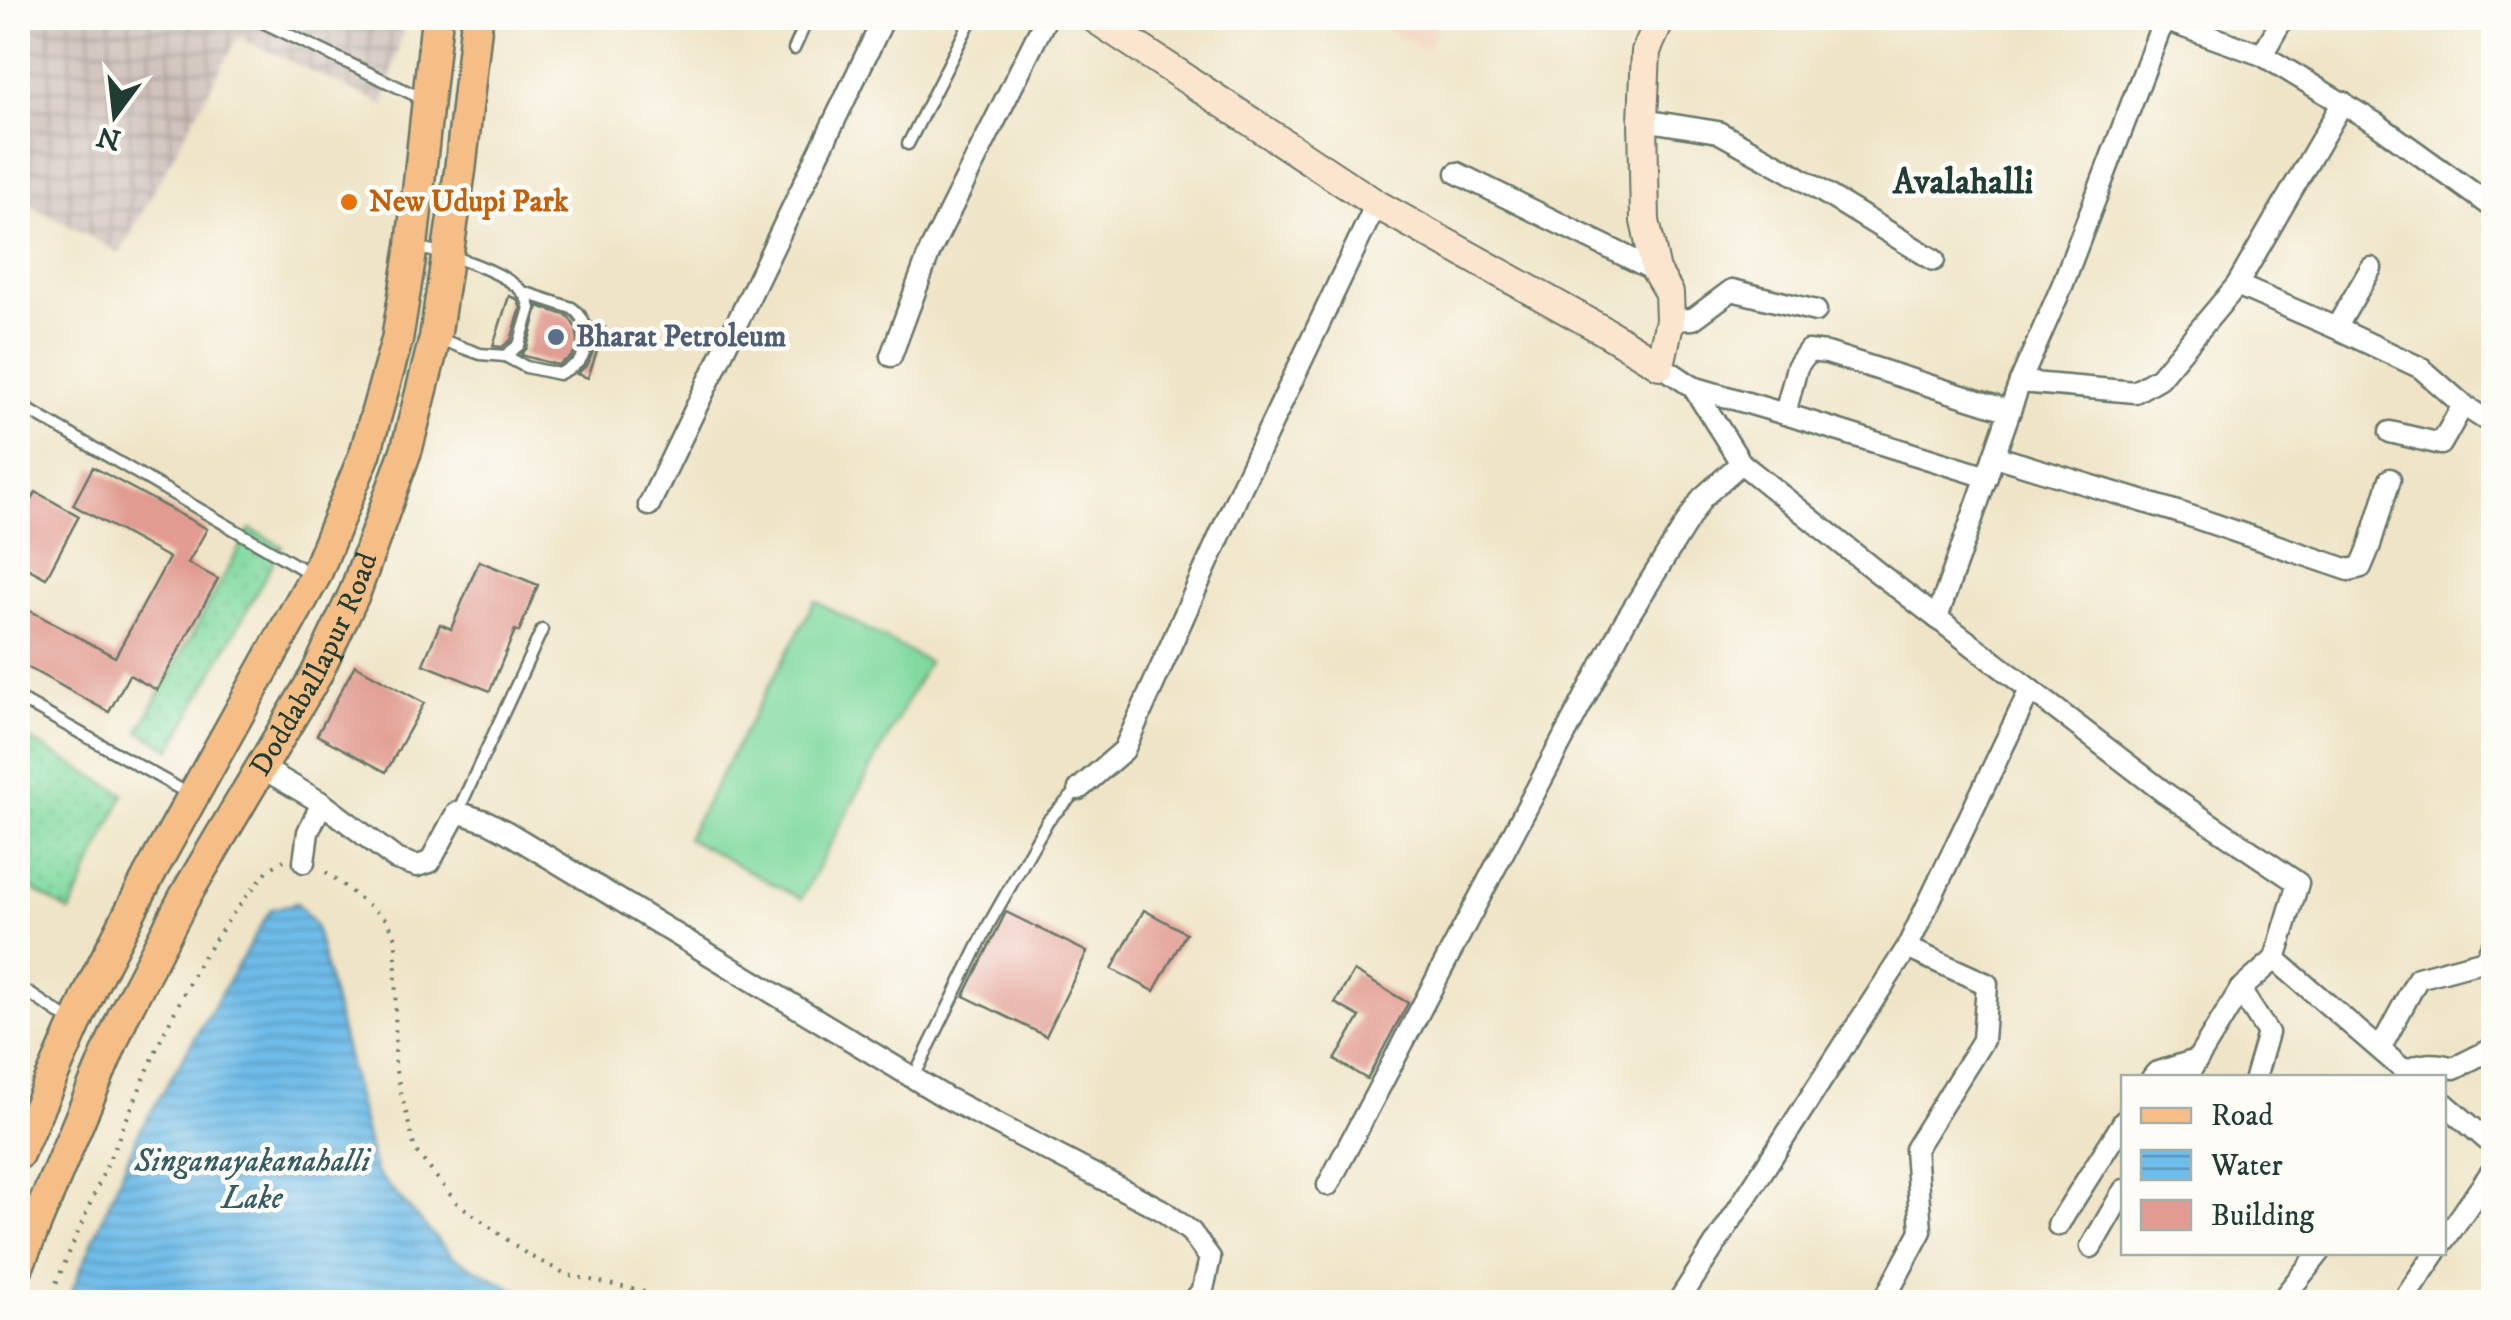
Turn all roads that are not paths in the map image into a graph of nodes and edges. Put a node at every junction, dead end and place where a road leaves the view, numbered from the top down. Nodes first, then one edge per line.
1 (254, 18) edge
2 (437, 18) edge
3 (477, 18) edge
4 (808, 18) edge
5 (884, 18) edge
6 (972, 18) edge
7 (1046, 18) edge
8 (1094, 18) edge
9 (1661, 18) edge
10 (2162, 18) edge
11 (2283, 18) edge
12 (794, 49) dead end
13 (2262, 54) junction
14 (428, 102) junction
15 (2343, 102) junction
16 (1642, 120) junction
17 (908, 144) dead end
18 (1457, 173) dead end
19 (1376, 204) junction
20 (2494, 208) edge
21 (412, 246) junction
22 (447, 254) junction
23 (1934, 260) dead end
24 (2371, 268) dead end
25 (1656, 271) junction
26 (2237, 285) junction
27 (523, 292) junction
28 (1816, 310) dead end
29 (1670, 320) junction
30 (2336, 328) junction
31 (434, 338) junction
32 (505, 356) junction
33 (891, 356) dead end
34 (1660, 365) junction
35 (2020, 382) junction
36 (1693, 387) junction
37 (18, 404) edge
38 (2463, 405) junction
39 (2010, 411) junction
40 (1786, 414) junction
41 (2494, 424) edge
42 (2390, 432) dead end
43 (1994, 456) junction
44 (1742, 462) junction
45 (1987, 477) junction
46 (2390, 478) dead end
47 (649, 505) dead end
48 (314, 576) junction
49 (1937, 618) junction
50 (542, 630) dead end
51 (2030, 690) junction
52 (18, 698) edge
53 (262, 768) junction
54 (1079, 789) joint
55 (194, 797) junction
56 (322, 804) junction
57 (457, 812) junction
58 (304, 862) road end
59 (2494, 942) edge
60 (1908, 948) junction
61 (2275, 960) junction
62 (18, 986) edge
63 (2240, 990) junction
64 (75, 1024) junction
65 (2494, 1048) edge
66 (2380, 1049) junction
67 (2191, 1068) edge
68 (2409, 1074) edge
69 (2154, 1075) edge
70 (2256, 1075) edge
71 (914, 1077) junction
72 (2446, 1106) edge
73 (2121, 1126) edge
74 (2494, 1146) edge
75 (18, 1154) edge
76 (2494, 1168) edge
77 (1328, 1185) dead end
78 (2121, 1195) edge
79 (2058, 1225) dead end
80 (2446, 1238) edge
81 (2092, 1247) dead end
82 (2318, 1255) edge
83 (2434, 1255) edge
84 (18, 1266) edge
85 (1193, 1302) edge
86 (1678, 1302) edge
87 (1883, 1302) edge
88 (2280, 1302) edge
89 (2402, 1302) edge

1 - 14 lane
2 - 14 main road, Doddaballapur Road
3 - 22 main road, Doddaballapur Road
4 - 12 lane
5 - 47 street
6 - 17 lane
7 - 33 street
8 - 19 street
9 - 16 street
10 - 13 street
10 - 35 street
11 - 13 street
13 - 15 street
14 - 21 main road, Doddaballapur Road
15 - 20 street
15 - 26 street
16 - 23 street
16 - 25 street
18 - 25 street
19 - 34 street
19 - 54 street
21 - 22 lane
21 - 48 main road, Doddaballapur Road
22 - 27 lane
22 - 31 main road, Doddaballapur Road
24 - 30 street
25 - 29 street
26 - 30 street
26 - 35 street
27 - 32 lane
27 - 32 lane
28 - 29 street
29 - 34 street
30 - 38 street
31 - 32 lane
31 - 53 main road, Doddaballapur Road
34 - 36 street
35 - 39 street
36 - 40 street
36 - 44 street
37 - 48 lane
38 - 41 street
38 - 42 street
39 - 40 street
39 - 43 street
40 - 45 street
43 - 45 street
43 - 46 street
44 - 49 street
44 - 77 street
45 - 49 street
48 - 55 main road, Doddaballapur Road
49 - 51 street
50 - 57 lane
51 - 60 street
51 - 61 street
52 - 55 lane
53 - 56 street
53 - 84 main road, Doddaballapur Road
54 - 71 lane
55 - 64 main road, Doddaballapur Road
56 - 57 street
56 - 58 street
57 - 71 street
59 - 66 street
60 - 86 street
60 - 87 street
61 - 63 street
61 - 66 street
62 - 64 lane
63 - 67 street
63 - 70 street
64 - 75 main road, Doddaballapur Road
65 - 68 street
66 - 68 street
67 - 69 street
71 - 85 street
72 - 74 street
73 - 79 street
76 - 80 street
78 - 81 street
82 - 88 street
83 - 89 street

